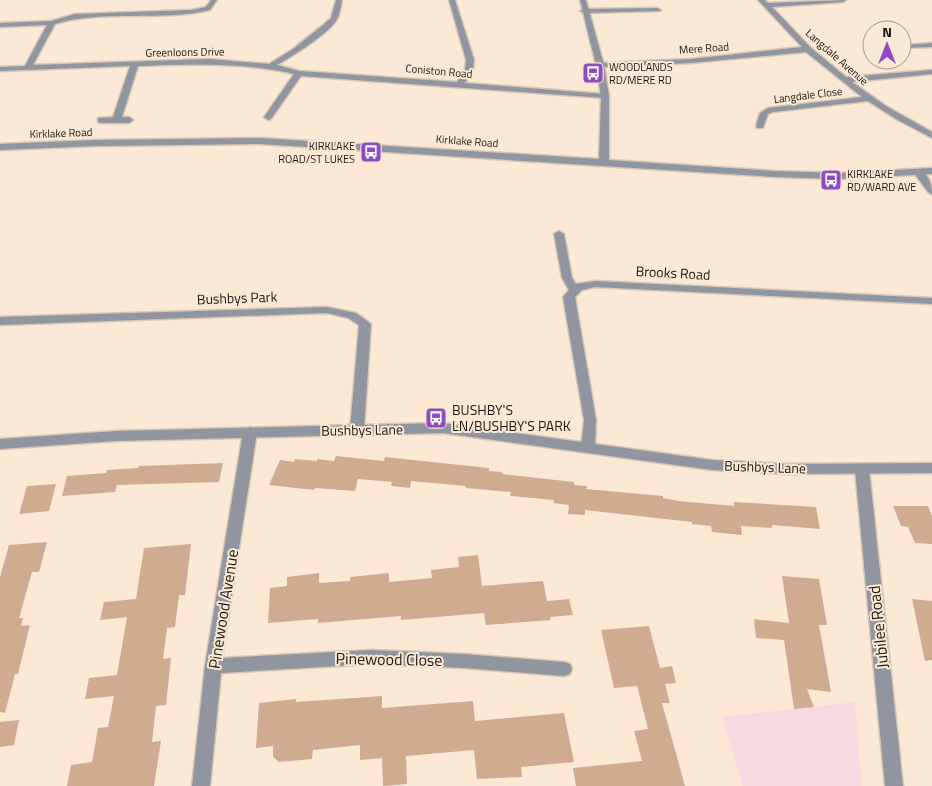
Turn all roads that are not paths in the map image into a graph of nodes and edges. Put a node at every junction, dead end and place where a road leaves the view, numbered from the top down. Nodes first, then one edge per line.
1 (214, 0) edge
2 (339, 0) edge
3 (452, 0) edge
4 (583, 0) edge
5 (843, 0) edge
6 (764, 2) edge
7 (657, 10) dead end
8 (584, 11) junction
9 (52, 23) junction
10 (0, 25) edge
11 (931, 46) edge
12 (912, 47) edge
13 (809, 49) junction
14 (135, 64) junction
15 (600, 65) junction
16 (270, 66) junction
17 (28, 68) junction
18 (0, 69) edge
19 (932, 72) edge
20 (299, 73) junction
21 (844, 80) junction
22 (460, 84) junction
23 (605, 96) junction
24 (868, 99) junction
25 (268, 118) dead end
26 (101, 120) dead end
27 (117, 120) junction
28 (129, 120) dead end
29 (760, 126) dead end
30 (932, 135) edge
31 (0, 147) edge
32 (604, 161) junction
33 (932, 171) edge
34 (918, 172) junction
35 (932, 191) edge
36 (558, 234) dead end
37 (574, 290) junction
38 (932, 301) edge
39 (0, 321) edge
40 (357, 430) junction
41 (250, 432) junction
42 (0, 444) edge
43 (588, 448) junction
44 (932, 468) edge
45 (862, 469) junction
46 (213, 666) junction
47 (564, 669) dead end
48 (200, 786) edge
49 (894, 786) edge

1 - 9 street
2 - 16 street
3 - 22 street
4 - 8 street
5 - 6 street
6 - 13 street, Langdale Avenue
7 - 8 street
8 - 15 street
9 - 10 street
9 - 17 street
11 - 12 street
13 - 15 street, Mere Road
13 - 21 street, Langdale Avenue
14 - 16 street, Greenloons Drive
14 - 17 street, Greenloons Drive
14 - 27 street
15 - 23 street
16 - 20 street, Coniston Road
17 - 18 street, Greenloons Drive
19 - 21 street
20 - 22 street, Coniston Road
20 - 25 street
21 - 24 street, Langdale Avenue
22 - 23 street, Coniston Road
23 - 32 street
24 - 29 street, Langdale Close
24 - 30 street, Langdale Avenue
26 - 27 street
27 - 28 street
31 - 32 street, Kirklake Road
32 - 34 street, Kirklake Road
33 - 34 street, Kirklake Road
34 - 35 street
36 - 37 street
37 - 38 street, Brooks Road
37 - 43 street
39 - 40 street, Bushbys Park
40 - 41 street, Bushbys Lane
40 - 43 street, Bushbys Lane
41 - 42 street, Bushbys Lane
41 - 46 street, Pinewood Avenue
43 - 45 street, Bushbys Lane
44 - 45 street, Bushbys Lane
45 - 49 street, Jubilee Road
46 - 47 street, Pinewood Close
46 - 48 street, Pinewood Avenue

